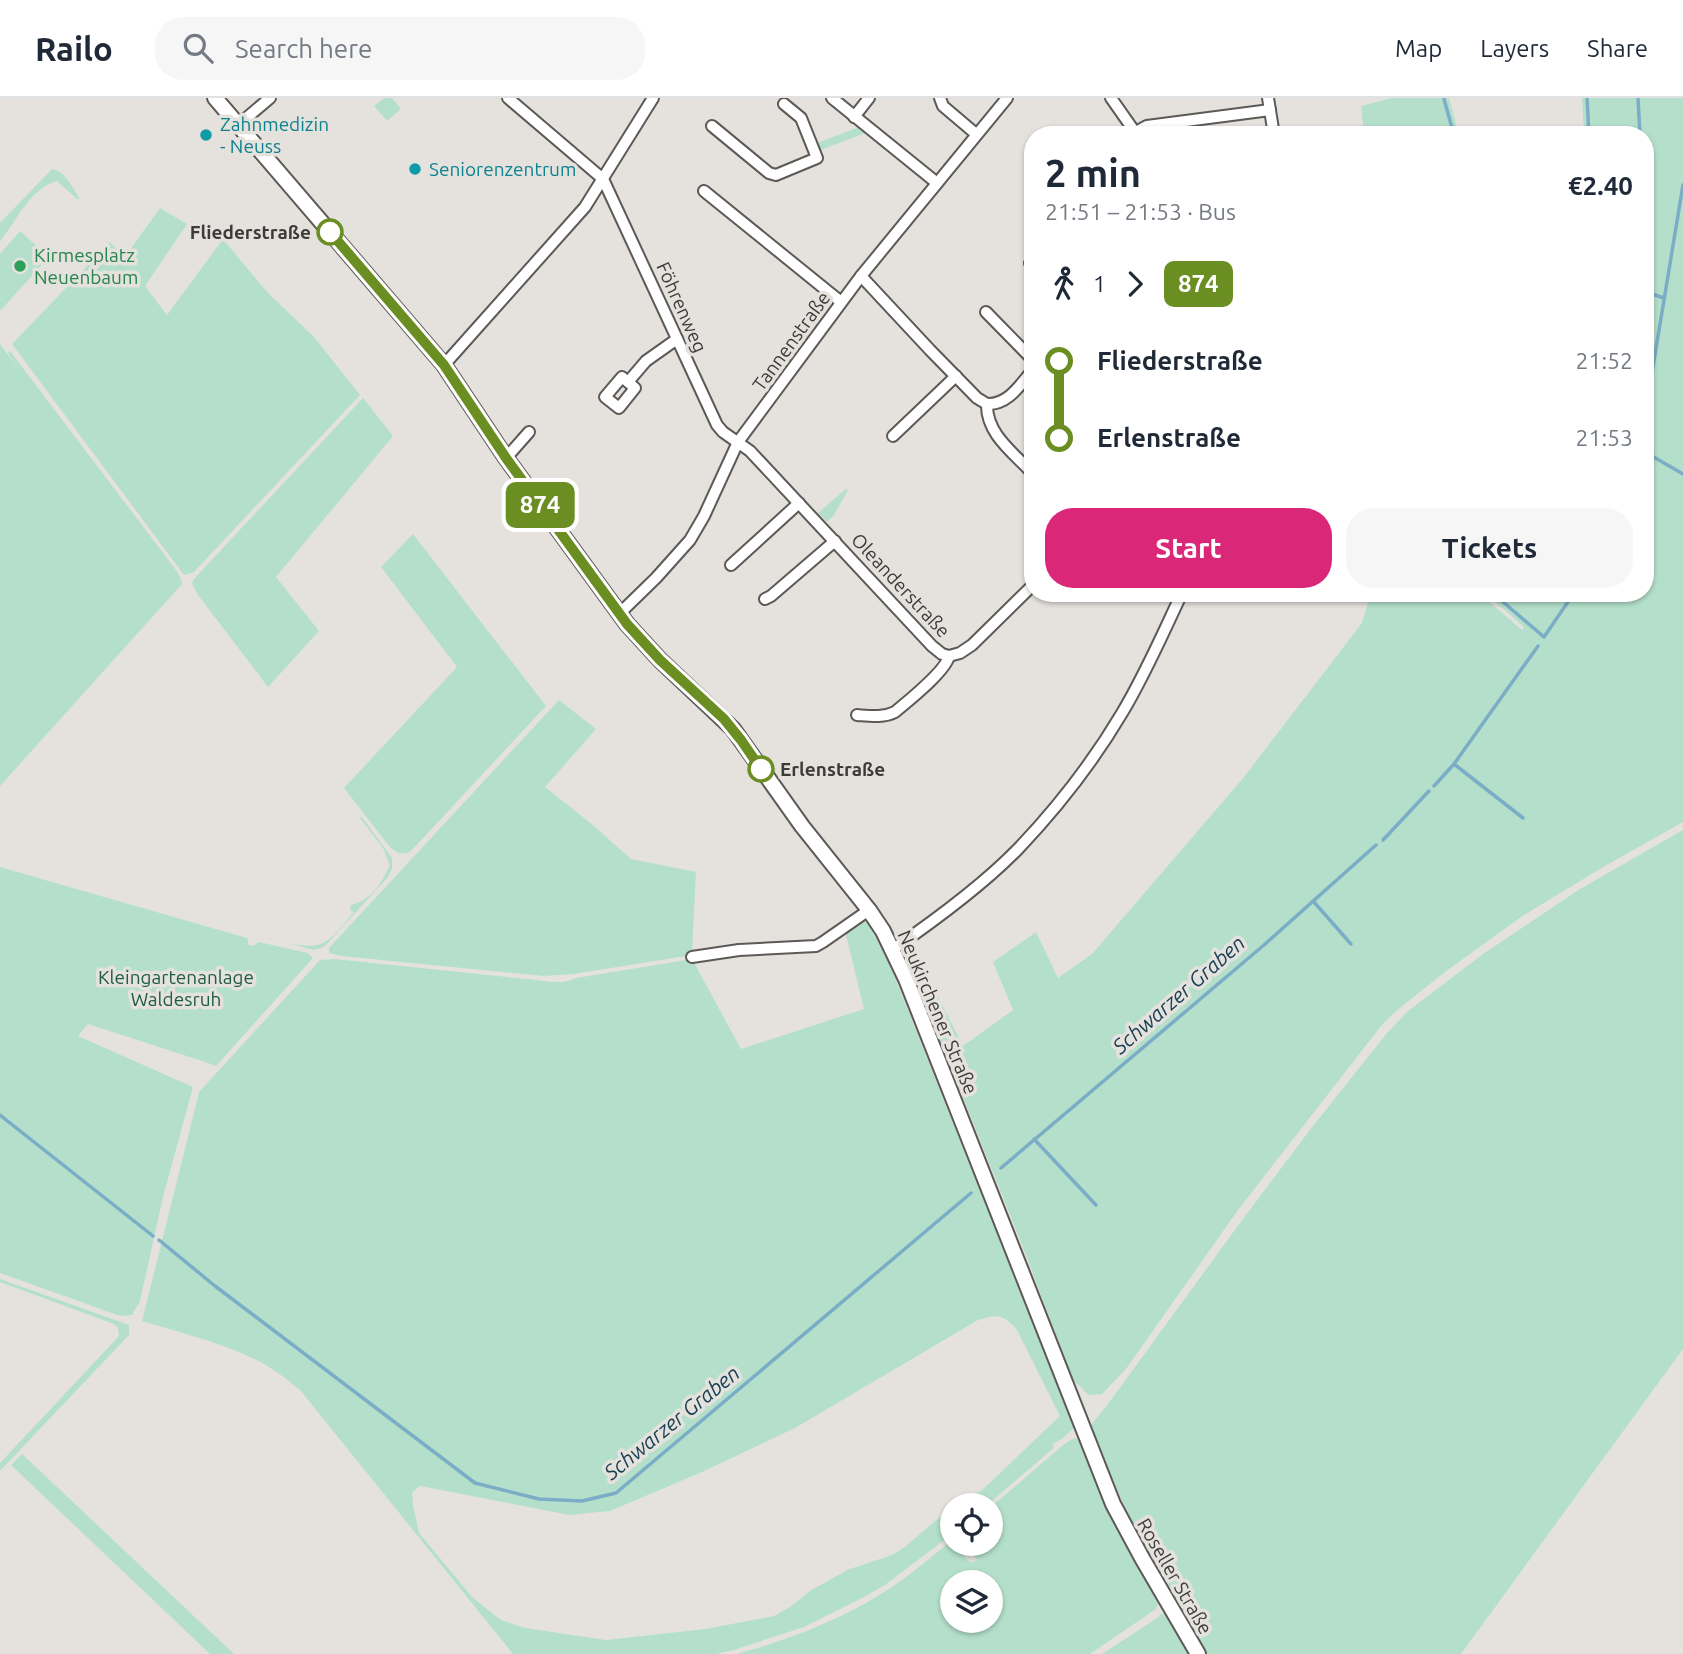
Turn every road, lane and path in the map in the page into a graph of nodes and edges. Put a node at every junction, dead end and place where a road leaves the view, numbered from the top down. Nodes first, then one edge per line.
1 (215, 98) edge
2 (270, 98) edge
3 (508, 98) edge
4 (653, 98) edge
5 (832, 98) edge
6 (869, 98) edge
7 (940, 98) edge
8 (1007, 98) edge
9 (1111, 98) edge
10 (784, 104) dead end
11 (1269, 104) edge
12 (854, 117) junction
13 (238, 125) junction
14 (712, 125) dead end
15 (1131, 126) edge
16 (1147, 126) edge
17 (1273, 126) edge
18 (976, 134) junction
19 (603, 179) junction
20 (937, 183) junction
21 (704, 191) dead end
22 (861, 276) junction
23 (841, 302) junction
24 (986, 313) dead end
25 (677, 339) junction
26 (1024, 351) edge
27 (444, 365) junction
28 (956, 376) junction
29 (1024, 380) edge
30 (628, 382) dead end
31 (987, 404) junction
32 (529, 432) dead end
33 (893, 436) dead end
34 (738, 442) junction
35 (506, 458) junction
36 (1024, 465) edge
37 (799, 503) junction
38 (835, 541) junction
39 (731, 565) dead end
40 (1024, 594) edge
41 (765, 599) dead end
42 (1178, 602) edge
43 (620, 614) junction
44 (945, 655) junction
45 (857, 715) dead end
46 (870, 910) junction
47 (892, 950) junction
48 (692, 957) dead end
49 (1119, 1517) joint
50 (1198, 1654) edge

1 - 13 street, Neukirchener Straße
2 - 13 street
3 - 19 street
4 - 19 street
5 - 12 street
6 - 12 street
7 - 18 street
8 - 18 street, Tannenstraße
9 - 15 street
10 - 14 street
11 - 16 street
11 - 17 street
12 - 20 street
13 - 27 street, Neukirchener Straße
18 - 20 street, Tannenstraße
19 - 25 street, Föhrenweg
19 - 27 street
20 - 22 street, Tannenstraße
21 - 23 street
22 - 23 street, Tannenstraße
22 - 28 street
23 - 34 street, Tannenstraße
24 - 26 street
25 - 30 street
25 - 34 street, Föhrenweg
27 - 35 street, Neukirchener Straße
28 - 31 street
28 - 33 street
29 - 31 street
31 - 36 street
32 - 35 street
34 - 37 street, Oleanderstraße
34 - 43 street, Tannenstraße
35 - 43 street, Neukirchener Straße
37 - 38 street, Oleanderstraße
37 - 39 street
38 - 41 street, Oleanderstraße
38 - 44 street, Oleanderstraße
40 - 44 street
42 - 47 street
43 - 46 street, Neukirchener Straße
44 - 45 street
46 - 47 street, Neukirchener Straße
46 - 48 street
47 - 49 street, Neukirchener Straße
49 - 50 street, Roseller Straße

